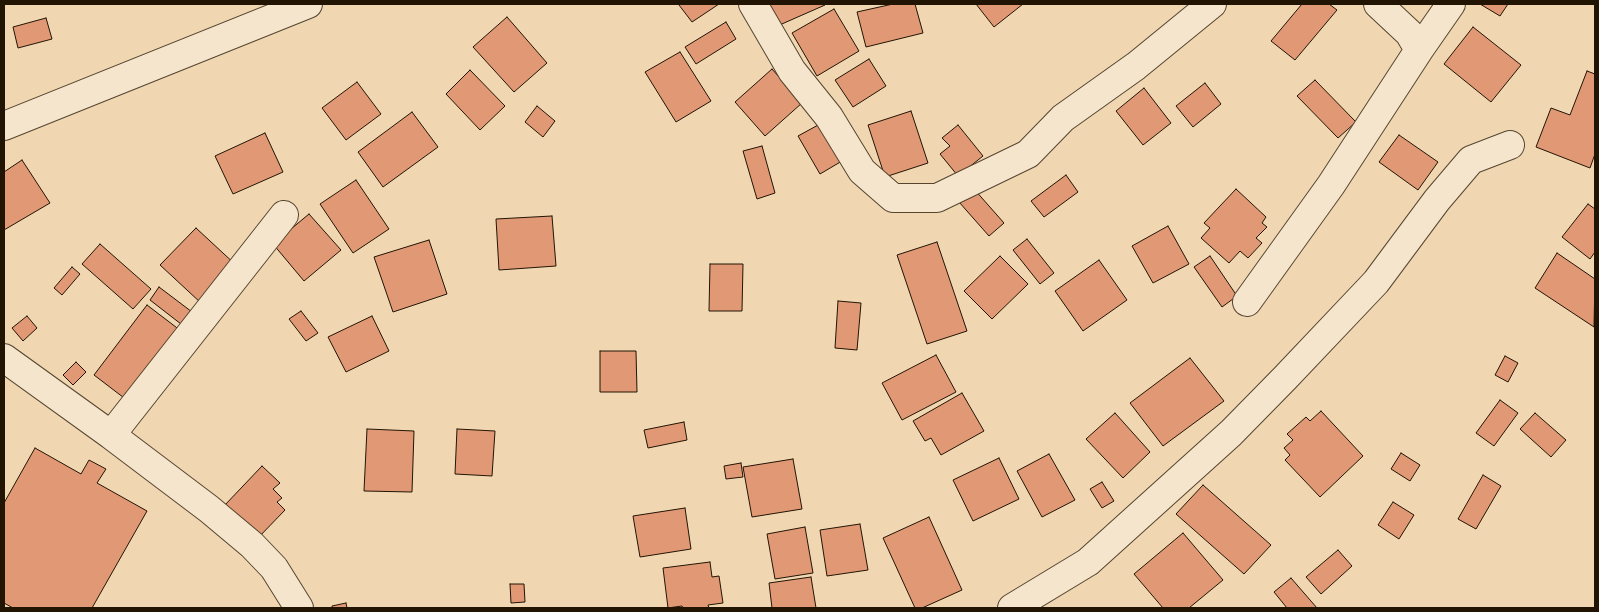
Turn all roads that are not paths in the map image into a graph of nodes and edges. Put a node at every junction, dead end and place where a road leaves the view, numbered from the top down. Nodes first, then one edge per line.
1 (308, 4) edge
2 (753, 4) edge
3 (1212, 4) edge
4 (1378, 4) edge
5 (1451, 4) edge
6 (1420, 50) junction
7 (4, 126) edge
8 (1510, 145) dead end
9 (284, 215) dead end
10 (1247, 302) dead end
11 (4, 358) edge
12 (111, 435) junction
13 (299, 608) edge
14 (1012, 608) edge

1 - 7 street
2 - 3 street
4 - 6 street
5 - 6 street
6 - 10 street
8 - 14 street
9 - 12 street
11 - 12 street
12 - 13 street

